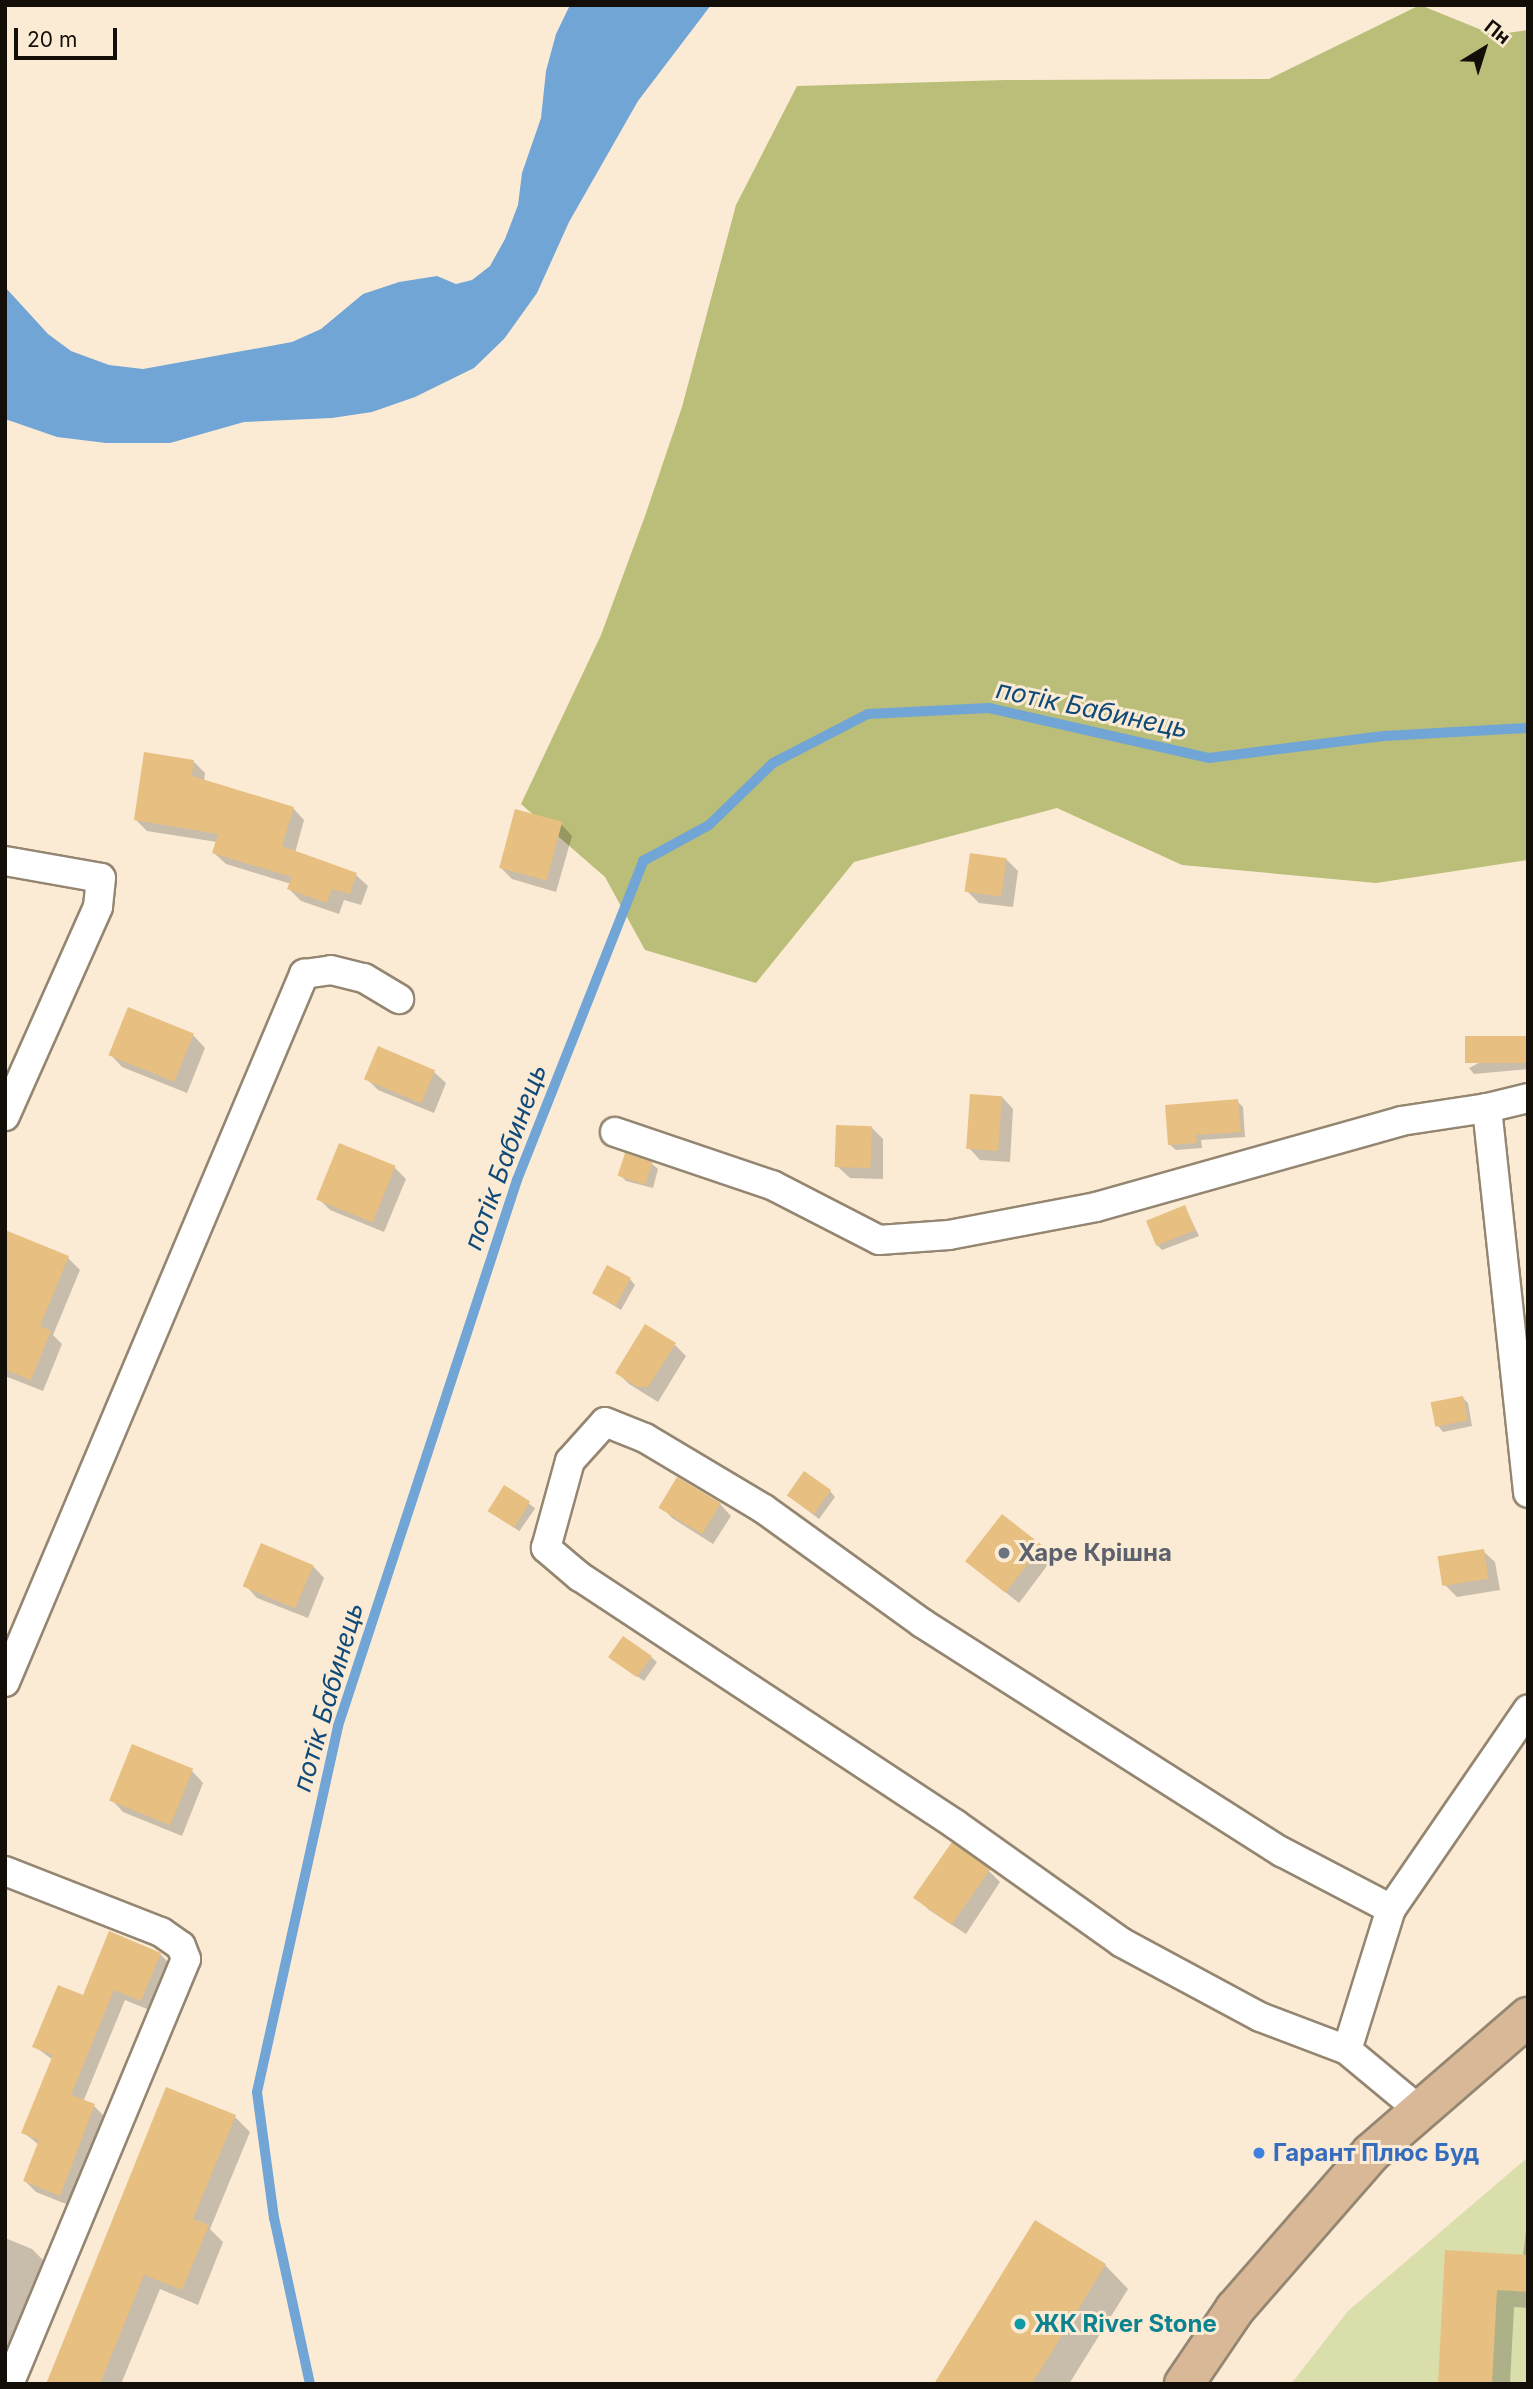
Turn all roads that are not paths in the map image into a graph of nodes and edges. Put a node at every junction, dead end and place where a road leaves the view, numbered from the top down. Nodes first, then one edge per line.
1 (5, 861) edge
2 (399, 999) dead end
3 (1528, 1098) edge
4 (1487, 1108) junction
5 (5, 1116) edge
6 (615, 1132) dead end
7 (1528, 1493) edge
8 (5, 1682) edge
9 (1528, 1710) edge
10 (5, 1871) edge
11 (1391, 1909) junction
12 (1528, 2017) edge
13 (1347, 2050) junction
14 (1418, 2109) junction
15 (9, 2384) edge
16 (1184, 2384) edge

1 - 5 street
2 - 8 street
3 - 4 street
4 - 6 street
4 - 7 street
9 - 11 street
10 - 15 street
11 - 13 street
11 - 13 street
12 - 14 main road
13 - 14 street
14 - 16 main road

